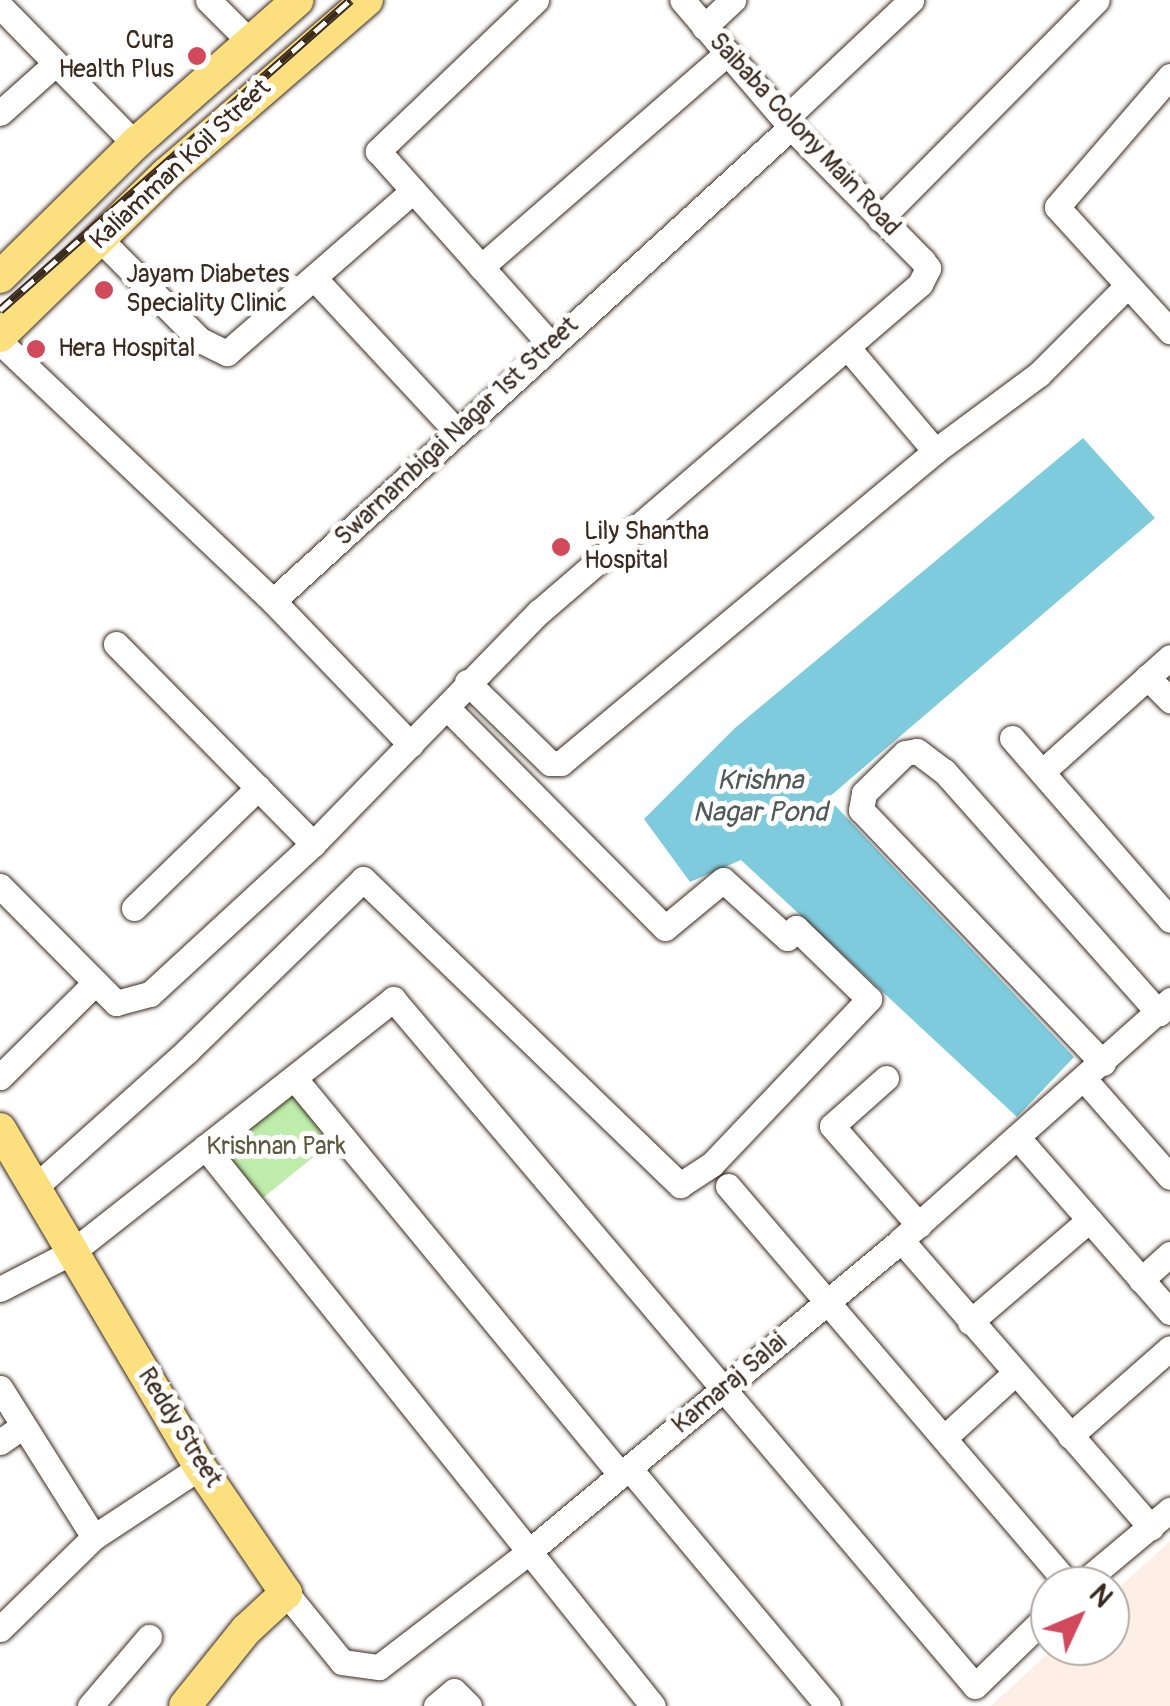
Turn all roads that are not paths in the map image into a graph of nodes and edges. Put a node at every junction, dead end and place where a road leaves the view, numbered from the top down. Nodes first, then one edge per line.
1 (208, 0) edge
2 (298, 0) edge
3 (367, 0) edge
4 (536, 0) edge
5 (682, 0) edge
6 (732, 0) edge
7 (911, 0) edge
8 (1097, 0) edge
9 (0, 6) edge
10 (704, 27) junction
11 (248, 40) junction
12 (726, 54) junction
13 (55, 64) junction
14 (1170, 76) edge
15 (0, 113) edge
16 (789, 122) junction
17 (135, 144) junction
18 (413, 191) junction
19 (880, 219) junction
20 (101, 240) junction
21 (481, 267) junction
22 (0, 278) edge
23 (314, 278) junction
24 (1124, 288) junction
25 (1170, 331) edge
26 (0, 339) edge
27 (550, 344) junction
28 (848, 348) junction
29 (456, 431) junction
30 (936, 451) junction
31 (273, 600) junction
32 (116, 644) dead end
33 (1170, 657) edge
34 (1147, 677) junction
35 (467, 682) junction
36 (1170, 700) edge
37 (448, 709) junction
38 (1012, 738) dead end
39 (410, 744) junction
40 (1042, 772) junction
41 (258, 788) junction
42 (314, 844) junction
43 (0, 886) edge
44 (134, 908) dead end
45 (1170, 920) edge
46 (94, 984) junction
47 (1162, 1007) edge
48 (1093, 1065) junction
49 (0, 1077) edge
50 (295, 1078) junction
51 (886, 1078) dead end
52 (0, 1129) edge
53 (1018, 1138) junction
54 (205, 1147) junction
55 (1170, 1177) edge
56 (728, 1186) dead end
57 (35, 1187) junction
58 (1089, 1220) junction
59 (910, 1233) junction
60 (72, 1252) junction
61 (1170, 1254) edge
62 (1141, 1280) junction
63 (0, 1289) edge
64 (828, 1302) junction
65 (1170, 1312) edge
66 (970, 1322) junction
67 (1170, 1348) edge
68 (1014, 1374) junction
69 (0, 1388) edge
70 (723, 1390) junction
71 (23, 1426) junction
72 (945, 1436) junction
73 (1070, 1436) junction
74 (0, 1442) edge
75 (200, 1467) junction
76 (625, 1471) junction
77 (1170, 1510) edge
78 (1150, 1528) junction
79 (94, 1536) junction
80 (526, 1554) junction
81 (1053, 1566) edge
82 (1103, 1566) edge
83 (286, 1593) junction
84 (0, 1628) edge
85 (1030, 1633) edge
86 (149, 1636) dead end
87 (90, 1706) edge
88 (185, 1706) edge
89 (436, 1706) edge
90 (469, 1706) edge
91 (653, 1706) edge
92 (828, 1706) edge

1 - 11 street
2 - 11 main road, Kaliamman Koil Street
3 - 20 main road, Kaliamman Koil Street
4 - 18 street
5 - 10 street, Saibaba Colony Main Road
6 - 10 street
7 - 16 street, Swarnambigai Nagar 1st Street
8 - 19 street
9 - 13 street
10 - 12 street, Saibaba Colony Main Road
11 - 17 main road, Kaliamman Koil Street
12 - 16 street, Saibaba Colony Main Road
12 - 21 street
13 - 15 street
13 - 17 street
14 - 24 street
16 - 19 street, Saibaba Colony Main Road
16 - 27 street, Swarnambigai Nagar 1st Street
17 - 22 main road, Kaliamman Koil Street
18 - 21 street
18 - 23 street
19 - 28 street, Saibaba Colony Main Road
20 - 23 street
20 - 26 main road, Kaliamman Koil Street
21 - 27 street
23 - 29 street
24 - 25 street
24 - 30 street
26 - 31 street
27 - 29 street, Swarnambigai Nagar 1st Street
28 - 30 street
28 - 35 street
29 - 31 street, Swarnambigai Nagar 1st Street
30 - 35 street
31 - 39 street
32 - 41 street
33 - 34 street
34 - 36 street
34 - 40 street
35 - 37 street
37 - 39 street
37 - 57 street
38 - 40 street
39 - 42 street
40 - 45 street
41 - 42 street
41 - 44 street
42 - 46 street
43 - 46 street
46 - 49 street
47 - 48 street, Kamaraj Salai
47 - 48 street
48 - 53 street, Kamaraj Salai
48 - 55 street
50 - 54 street
50 - 70 street
50 - 76 street
51 - 59 street
52 - 57 main road, Reddy Street
53 - 58 street
53 - 59 street, Kamaraj Salai
54 - 60 street
54 - 80 street
56 - 64 street
57 - 60 main road, Reddy Street
58 - 62 street
58 - 66 street
59 - 64 street, Kamaraj Salai
59 - 66 street
60 - 63 street
60 - 75 main road, Reddy Street
61 - 62 street
62 - 65 street
64 - 70 street, Kamaraj Salai
64 - 72 street
66 - 68 street
67 - 73 street
68 - 72 street
68 - 73 street
69 - 71 street
70 - 76 street, Kamaraj Salai
70 - 85 street
71 - 74 street
71 - 79 street
72 - 81 street
73 - 78 street
75 - 79 street
75 - 83 main road, Reddy Street
76 - 80 street, Kamaraj Salai
76 - 92 street
77 - 78 street
78 - 82 street
79 - 84 street
80 - 83 street, Kamaraj Salai
80 - 91 street
83 - 88 main road
86 - 87 street
89 - 90 street

